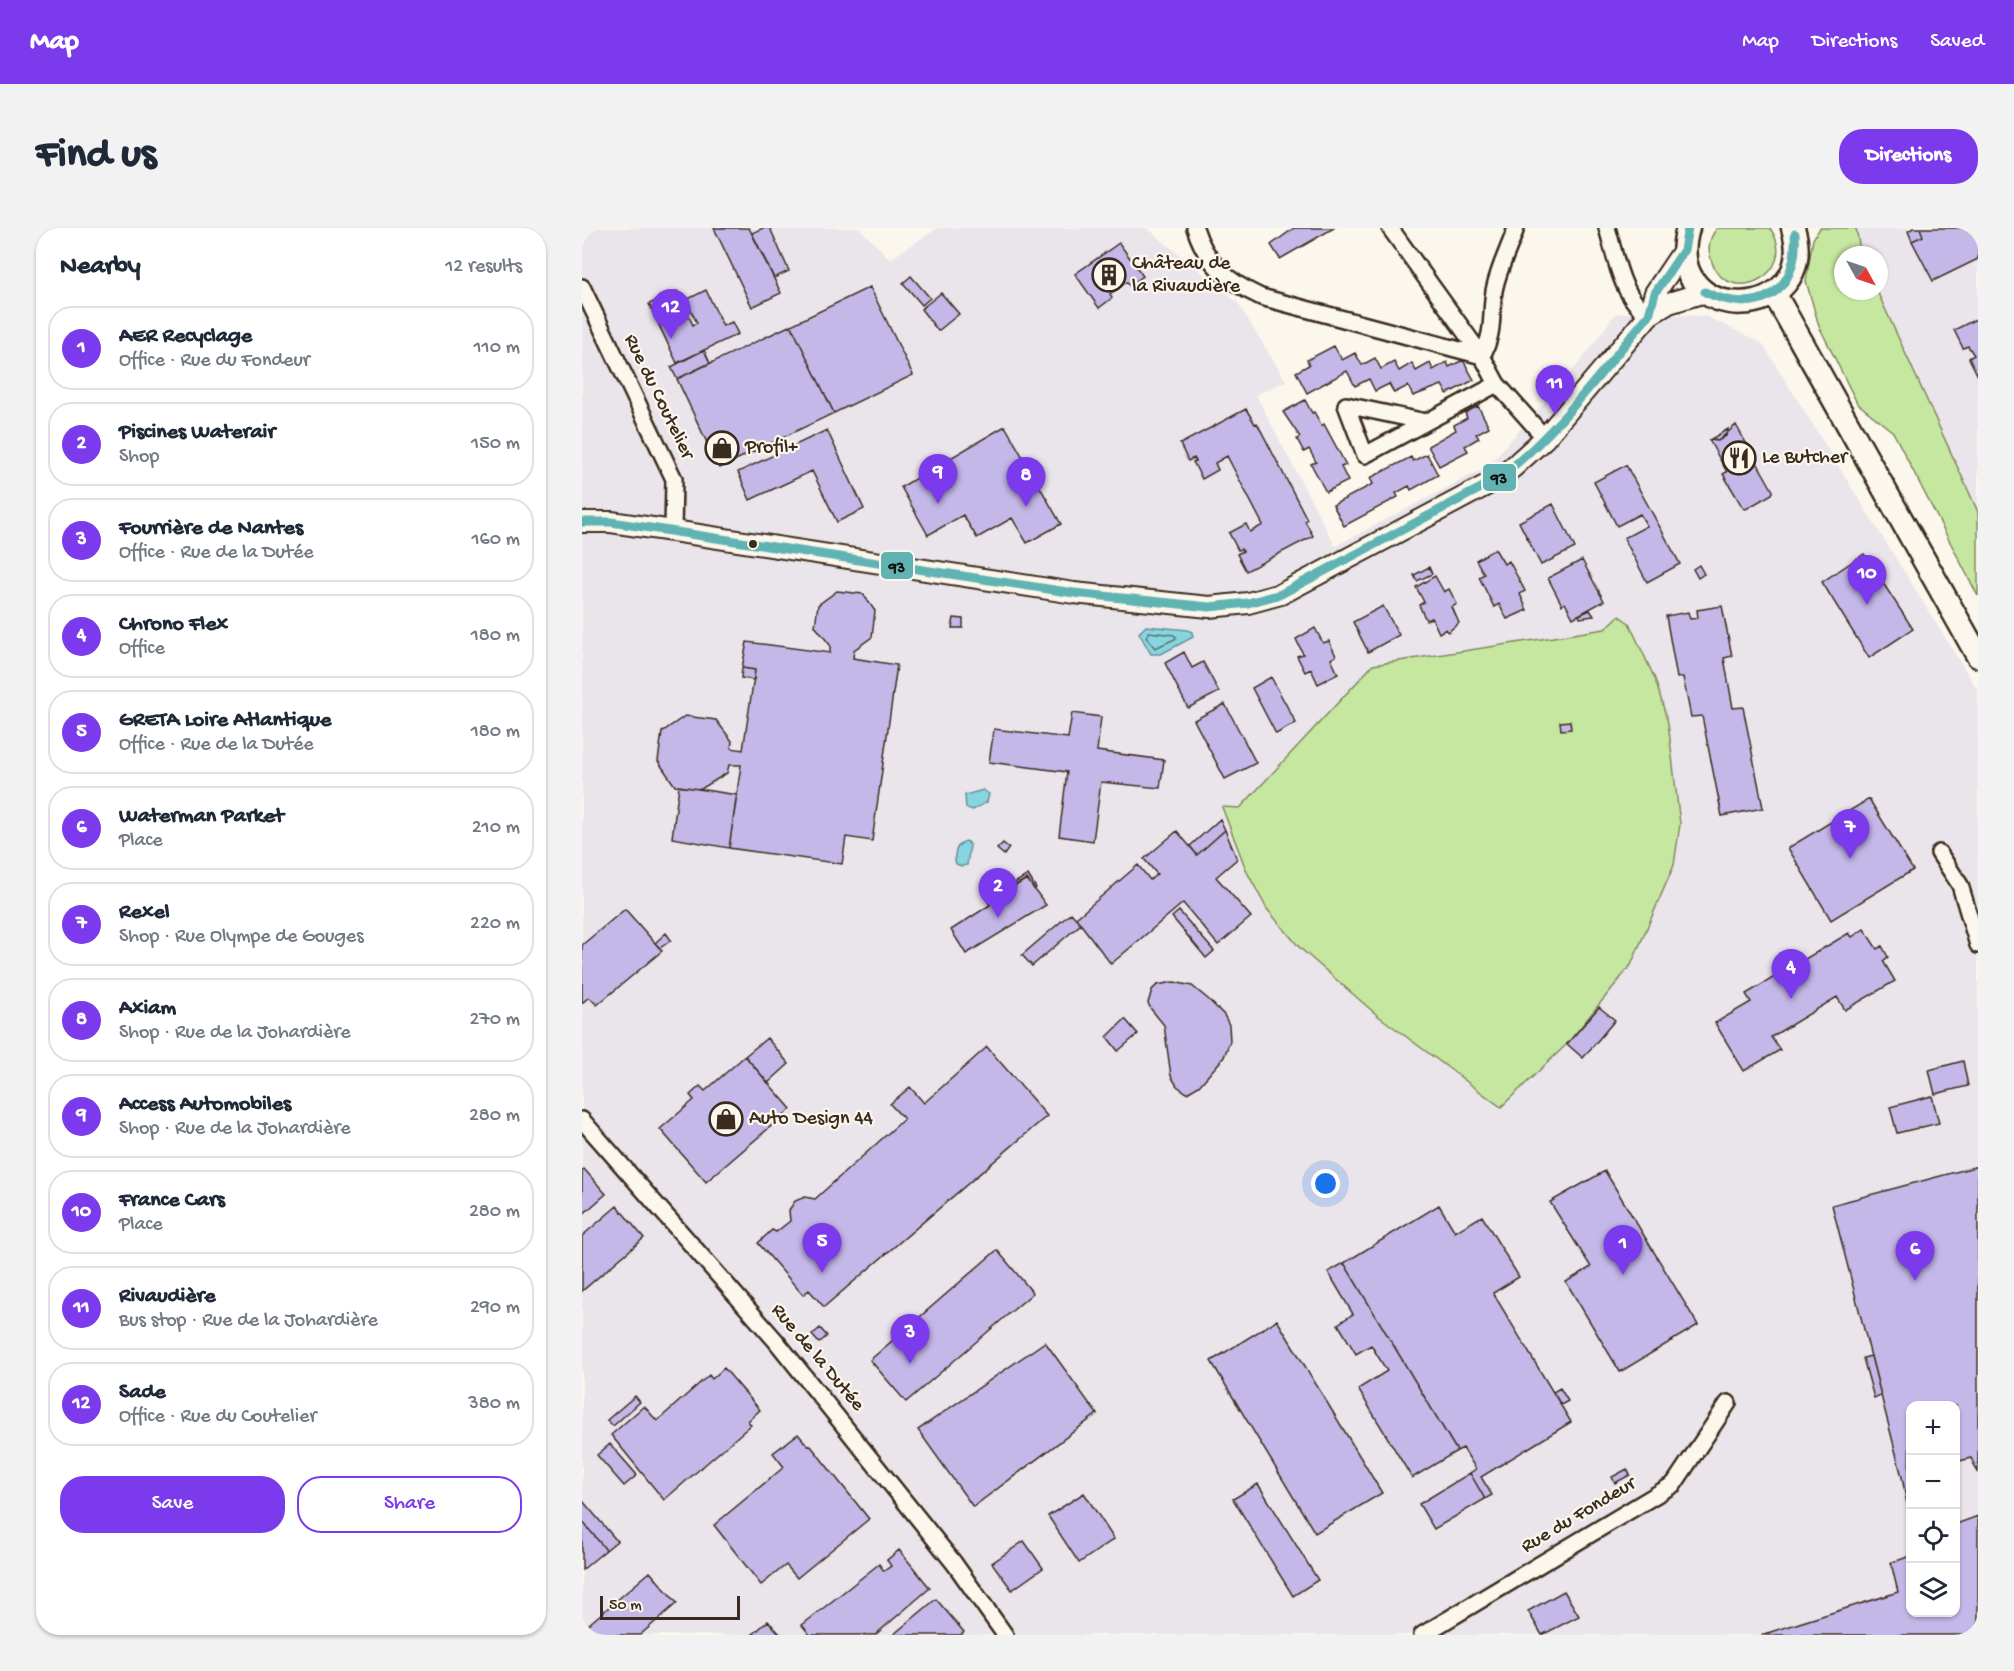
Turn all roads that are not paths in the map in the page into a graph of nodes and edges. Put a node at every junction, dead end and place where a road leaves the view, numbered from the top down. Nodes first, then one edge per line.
1 (1195, 228) edge
2 (1390, 228) edge
3 (1516, 228) edge
4 (1607, 228) edge
5 (1796, 230) edge
6 (1686, 239) edge
7 (582, 287) edge
8 (1705, 292) junction
9 (1774, 293) junction
10 (1648, 315) junction
11 (1482, 356) junction
12 (1497, 384) junction
13 (1426, 422) junction
14 (1545, 438) junction
15 (582, 522) edge
16 (673, 531) junction
17 (1978, 656) edge
18 (1939, 853) dead end
19 (1978, 944) edge
20 (582, 1120) edge
21 (1728, 1403) dead end
22 (1005, 1635) edge
23 (1422, 1635) edge

1 - 11 street
2 - 11 street
3 - 11 street
4 - 10 street
5 - 9 main road
6 - 8 main road
6 - 10 street
7 - 16 street, Rue du Coutelier
8 - 9 main road
8 - 10 street
9 - 17 main road
10 - 14 street
11 - 12 street
12 - 13 street
12 - 14 street
13 - 13 street
14 - 16 street
15 - 16 street
18 - 19 street
20 - 22 street, Rue de la Dutée
21 - 23 street, Rue du Fondeur

